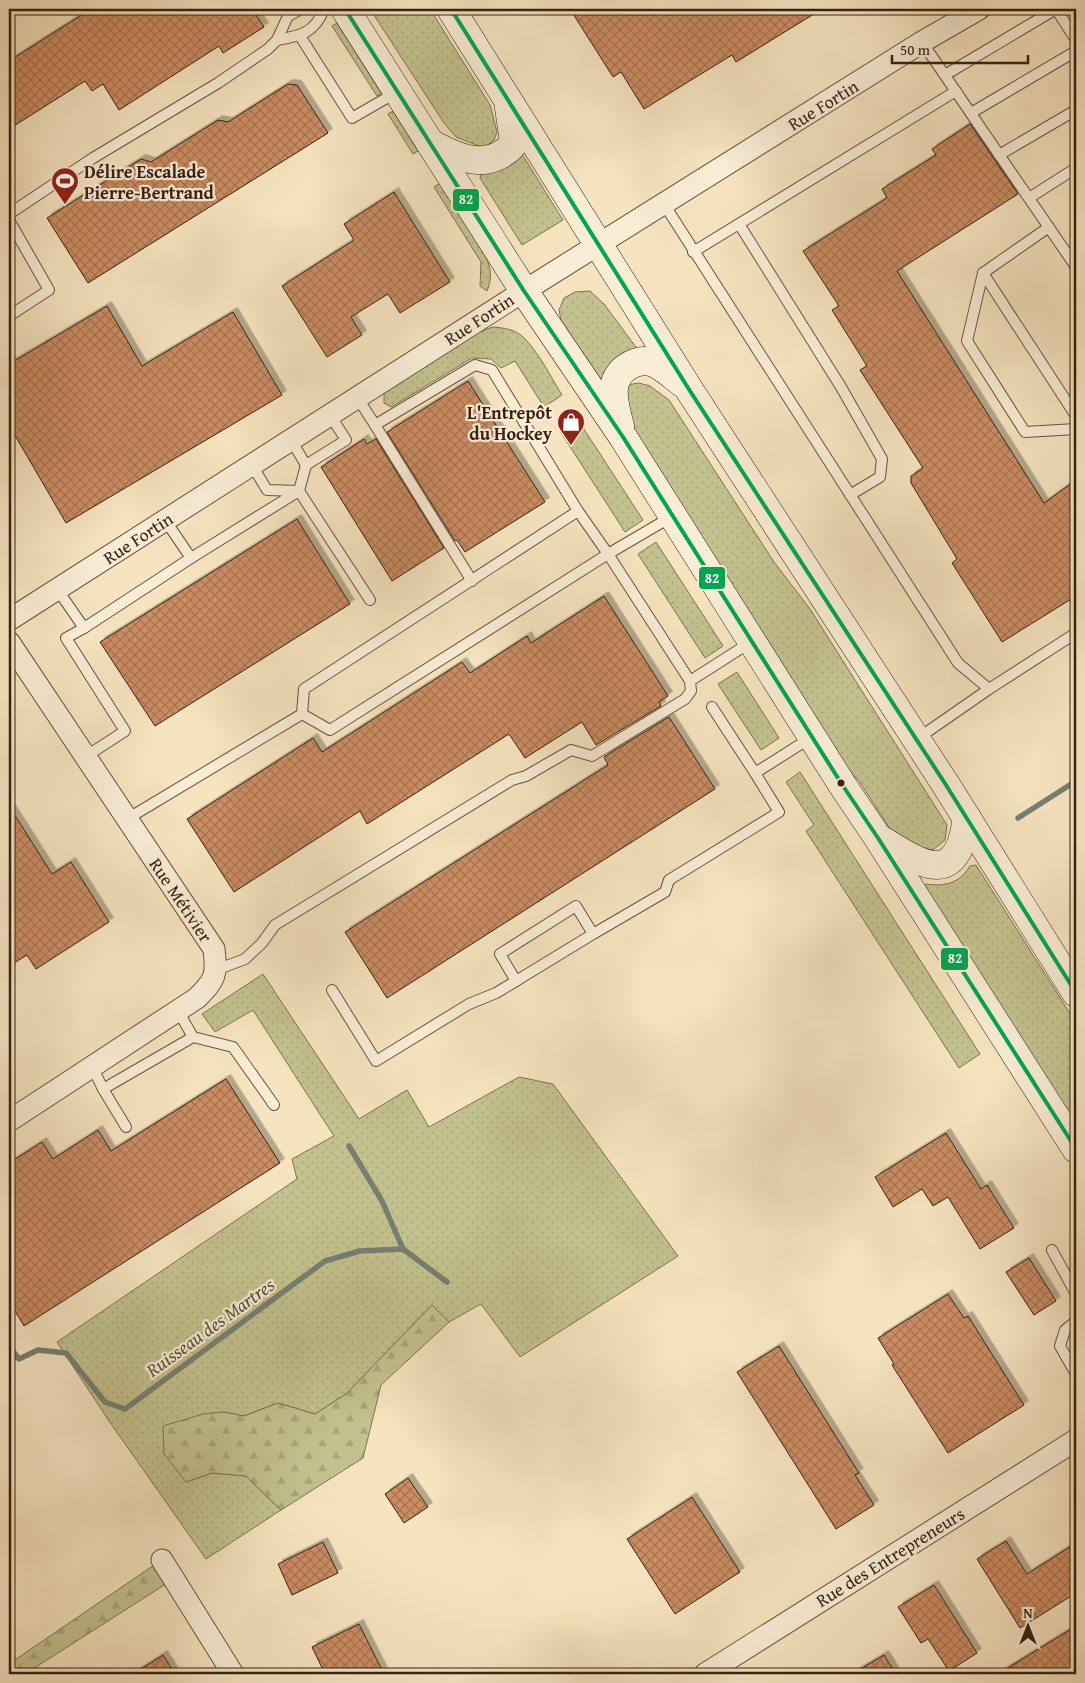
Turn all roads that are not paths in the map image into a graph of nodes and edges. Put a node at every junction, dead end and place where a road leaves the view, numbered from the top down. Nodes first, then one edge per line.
1 (301, 9) edge
2 (324, 9) edge
3 (344, 9) edge
4 (452, 9) edge
5 (979, 9) edge
6 (1056, 9) edge
7 (285, 13) edge
8 (300, 36) junction
9 (277, 40) junction
10 (1076, 40) edge
11 (922, 42) junction
12 (1076, 51) edge
13 (945, 75) junction
14 (397, 92) junction
15 (956, 92) junction
16 (508, 98) junction
17 (1076, 110) edge
18 (971, 113) junction
19 (430, 143) junction
20 (1000, 155) junction
21 (1076, 168) edge
22 (1029, 198) junction
23 (664, 204) junction
24 (9, 214) edge
25 (9, 220) edge
26 (739, 224) junction
27 (1048, 226) junction
28 (600, 244) junction
29 (693, 252) junction
30 (1076, 267) edge
31 (983, 273) junction
32 (524, 291) junction
33 (9, 316) edge
34 (690, 391) junction
35 (358, 397) junction
36 (330, 415) junction
37 (1076, 416) edge
38 (375, 425) junction
39 (1076, 430) edge
40 (623, 437) junction
41 (291, 440) junction
42 (252, 465) junction
43 (306, 465) junction
44 (300, 491) junction
45 (850, 495) junction
46 (578, 511) junction
47 (673, 516) junction
48 (165, 520) junction
49 (608, 554) junction
50 (191, 558) junction
51 (472, 581) junction
52 (57, 589) junction
53 (370, 600) dead end
54 (9, 620) edge
55 (84, 628) junction
56 (1076, 633) edge
57 (9, 642) edge
58 (752, 642) junction
59 (690, 681) junction
60 (989, 690) junction
61 (712, 706) dead end
62 (302, 714) junction
63 (813, 737) junction
64 (916, 739) junction
65 (86, 757) junction
66 (755, 773) junction
67 (966, 818) junction
68 (127, 819) junction
69 (878, 838) junction
70 (593, 934) junction
71 (216, 970) junction
72 (516, 981) junction
73 (332, 990) dead end
74 (1076, 993) edge
75 (178, 1011) junction
76 (192, 1038) junction
77 (92, 1066) junction
78 (103, 1089) junction
79 (274, 1105) dead end
80 (9, 1121) edge
81 (126, 1127) dead end
82 (1076, 1149) edge
83 (1052, 1250) dead end
84 (1076, 1294) edge
85 (1076, 1321) edge
86 (1076, 1374) edge
87 (1076, 1440) edge
88 (162, 1560) dead end
89 (233, 1674) edge
90 (705, 1674) edge

1 - 7 lane
2 - 8 lane
3 - 14 main road
4 - 16 main road
5 - 11 street, Rue Fortin
6 - 10 lane
6 - 13 lane
7 - 9 lane
8 - 9 lane
8 - 14 lane
9 - 24 lane
11 - 13 lane
11 - 23 street, Rue Fortin
12 - 18 lane
13 - 15 lane
14 - 19 main road
15 - 18 lane
15 - 26 lane
16 - 19 main road
16 - 28 main road
17 - 20 lane
18 - 20 lane
19 - 32 main road
20 - 22 lane
21 - 22 lane
22 - 27 lane
23 - 28 street, Rue Fortin
23 - 29 lane
25 - 33 lane
26 - 29 lane
26 - 45 lane
27 - 30 lane
27 - 31 lane
28 - 32 street, Rue Fortin
28 - 34 main road
29 - 45 lane
31 - 37 lane
31 - 39 lane
32 - 35 street, Rue Fortin
32 - 40 main road
34 - 40 main road
34 - 64 main road
35 - 36 street, Rue Fortin
35 - 38 lane
36 - 41 street, Rue Fortin
36 - 43 lane
38 - 46 lane
38 - 51 lane
40 - 47 main road
41 - 42 street, Rue Fortin
41 - 43 lane
42 - 44 lane
42 - 48 street, Rue Fortin
43 - 44 lane
44 - 50 lane
44 - 53 lane
45 - 60 lane
46 - 49 lane
46 - 51 lane
47 - 49 lane
47 - 58 main road
48 - 50 lane
48 - 52 street, Rue Fortin
49 - 59 lane
49 - 62 lane
50 - 55 lane
51 - 62 lane
52 - 54 street, Rue Fortin
52 - 55 lane
55 - 65 lane
56 - 60 lane
57 - 65 street, Rue Métivier
58 - 59 lane
58 - 63 main road
59 - 71 lane
60 - 64 lane
61 - 66 lane
62 - 68 lane
63 - 66 lane
63 - 69 main road
64 - 67 main road
65 - 68 street, Rue Métivier
66 - 70 lane
67 - 69 main road
67 - 74 main road
68 - 71 street, Rue Métivier
69 - 82 main road
70 - 72 lane
70 - 72 lane
71 - 75 street
72 - 73 lane
75 - 76 lane
75 - 77 street
76 - 78 lane
76 - 79 lane
77 - 78 lane
77 - 80 street
78 - 81 lane
83 - 84 lane
85 - 86 lane
87 - 90 street, Rue des Entrepreneurs
88 - 89 street

